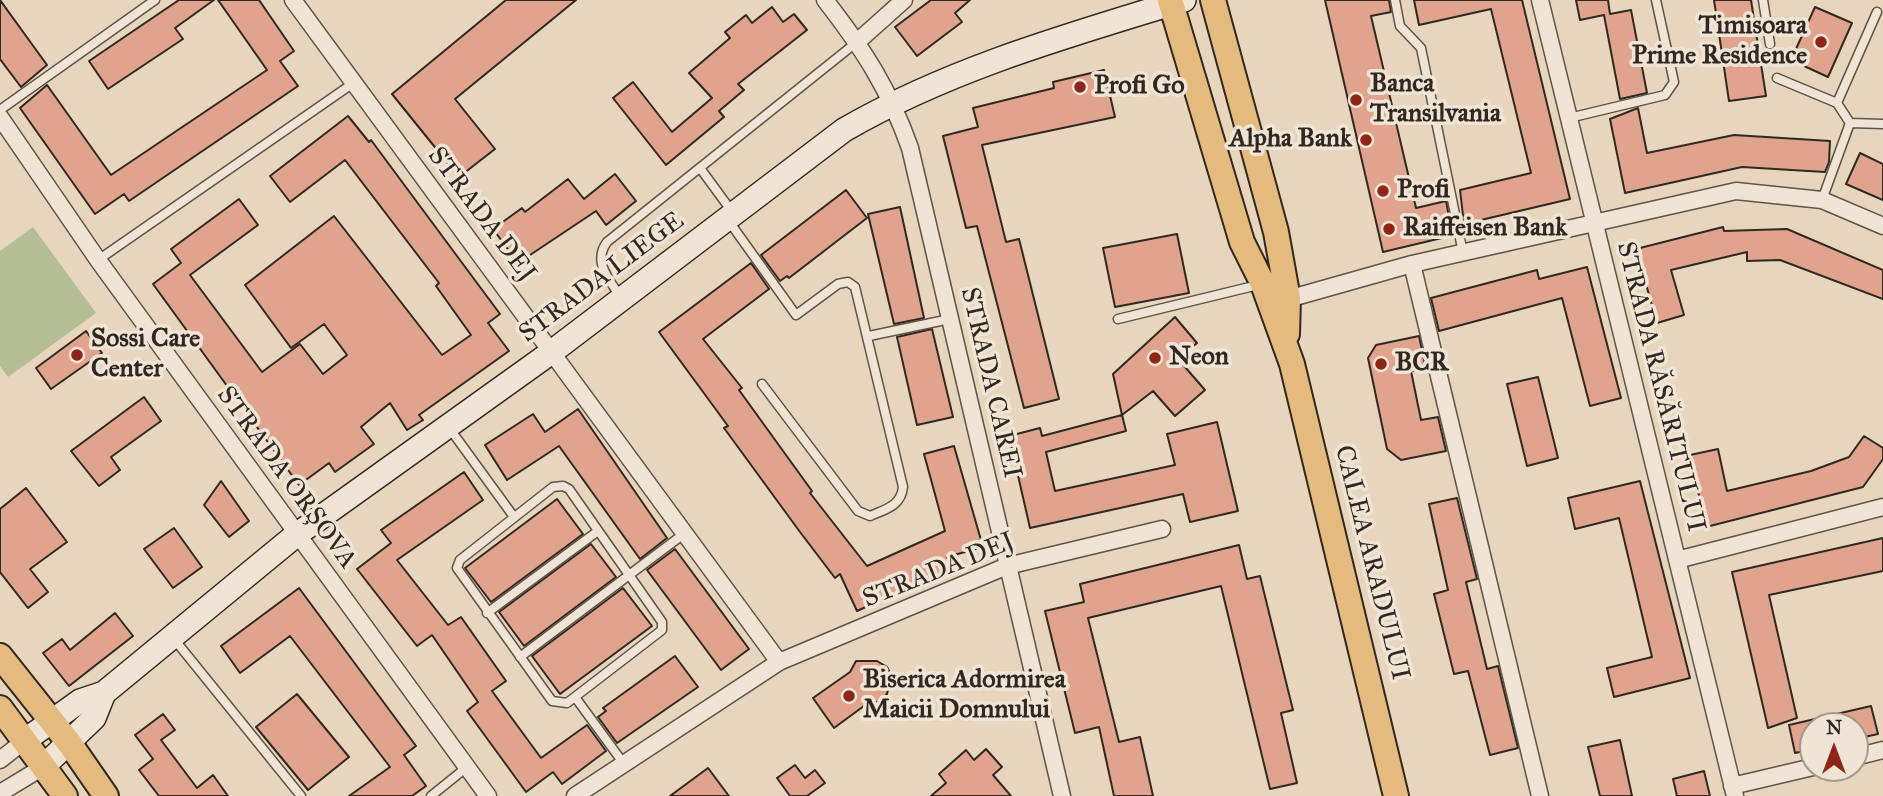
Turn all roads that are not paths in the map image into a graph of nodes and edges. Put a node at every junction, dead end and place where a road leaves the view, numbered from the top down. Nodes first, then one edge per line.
1 (155, 0) edge
2 (293, 0) edge
3 (825, 0) edge
4 (904, 0) edge
5 (1213, 0) edge
6 (1395, 0) edge
7 (1540, 0) edge
8 (1656, 0) edge
9 (1763, 0) edge
10 (1175, 1) edge
11 (1877, 12) dead end
12 (857, 42) junction
13 (1770, 44) dead end
14 (1777, 78) dead end
15 (352, 83) junction
16 (893, 101) junction
17 (1837, 103) junction
18 (0, 110) edge
19 (0, 117) edge
20 (1569, 118) junction
21 (1850, 123) junction
22 (1883, 124) edge
23 (700, 168) junction
24 (1822, 200) junction
25 (730, 216) junction
26 (1594, 221) junction
27 (1883, 226) edge
28 (1464, 253) junction
29 (98, 260) junction
30 (1412, 264) junction
31 (1263, 284) junction
32 (621, 298) junction
33 (1288, 299) junction
34 (950, 318) junction
35 (1118, 318) dead end
36 (869, 336) junction
37 (1286, 345) junction
38 (553, 351) junction
39 (762, 384) dead end
40 (448, 426) junction
41 (1883, 507) edge
42 (514, 517) junction
43 (1162, 529) dead end
44 (598, 531) junction
45 (685, 533) junction
46 (296, 535) junction
47 (1677, 560) junction
48 (1007, 566) junction
49 (629, 575) junction
50 (487, 612) junction
51 (172, 636) junction
52 (0, 656) edge
53 (520, 657) junction
54 (779, 662) junction
55 (104, 693) junction
56 (575, 697) junction
57 (0, 708) edge
58 (50, 719) junction
59 (24, 741) junction
60 (70, 744) junction
61 (0, 760) edge
62 (624, 764) junction
63 (43, 767) junction
64 (467, 767) junction
65 (1799, 771) edge
66 (1733, 791) edge
67 (0, 793) edge
68 (65, 796) edge
69 (106, 796) edge
70 (301, 796) edge
71 (431, 796) edge
72 (488, 796) edge
73 (575, 796) edge
74 (1062, 796) edge
75 (1396, 796) edge
76 (1540, 796) edge

1 - 18 lane
2 - 15 street, STRADA DEJ
3 - 12 street, STRADA CAREI
4 - 12 street
5 - 33 main road, CALEA ARADULUI
6 - 28 lane
7 - 20 street, STRADA RĂSĂRITULUI
8 - 20 lane
9 - 13 lane
10 - 16 street, STRADA LIEGE
10 - 31 main road, CALEA ARADULUI
11 - 17 lane
12 - 16 street, STRADA CAREI
12 - 23 lane
14 - 17 lane
15 - 29 lane
15 - 38 street, STRADA DEJ
16 - 25 street, STRADA LIEGE
16 - 34 street, STRADA CAREI
17 - 21 lane
19 - 29 street, STRADA ORȘOVA
20 - 26 street, STRADA RĂSĂRITULUI
21 - 22 lane
21 - 24 lane
23 - 25 lane
23 - 32 lane
24 - 26 street
24 - 27 street
25 - 32 street, STRADA LIEGE
25 - 36 lane
26 - 28 street
26 - 47 street, STRADA RĂSĂRITULUI
28 - 30 street
29 - 46 street, STRADA ORȘOVA
30 - 33 street
30 - 76 street
31 - 35 lane
31 - 37 main road, CALEA ARADULUI
32 - 38 street, STRADA LIEGE
33 - 37 main road, CALEA ARADULUI
34 - 36 lane
34 - 48 street, STRADA CAREI
36 - 39 lane
37 - 75 main road, CALEA ARADULUI
38 - 40 street, STRADA LIEGE
38 - 45 street, STRADA DEJ
40 - 42 lane
40 - 46 street, STRADA LIEGE
41 - 47 street
42 - 44 lane
42 - 50 lane
43 - 48 street, STRADA DEJ
44 - 49 lane
44 - 50 lane
45 - 49 lane
45 - 54 street, STRADA DEJ
46 - 51 street, STRADA LIEGE
46 - 64 street, STRADA ORȘOVA
47 - 66 street, STRADA RĂSĂRITULUI
48 - 54 street, STRADA DEJ
48 - 74 street, STRADA CAREI
49 - 53 lane
49 - 56 lane
50 - 53 lane
51 - 55 street, STRADA LIEGE
51 - 70 lane
52 - 58 main road
53 - 56 lane
54 - 62 street, STRADA DEJ
55 - 58 street, STRADA LIEGE
55 - 60 street, STRADA LIEGE
56 - 62 lane
57 - 59 main road
58 - 59 street, STRADA LIEGE
58 - 60 main road
59 - 61 street
59 - 63 main road
60 - 63 street, STRADA LIEGE
60 - 69 main road
62 - 73 street, STRADA DEJ
63 - 67 street
63 - 68 main road
64 - 71 lane
64 - 72 street, STRADA ORȘOVA
65 - 66 street, STRADA RĂSĂRITULUI

